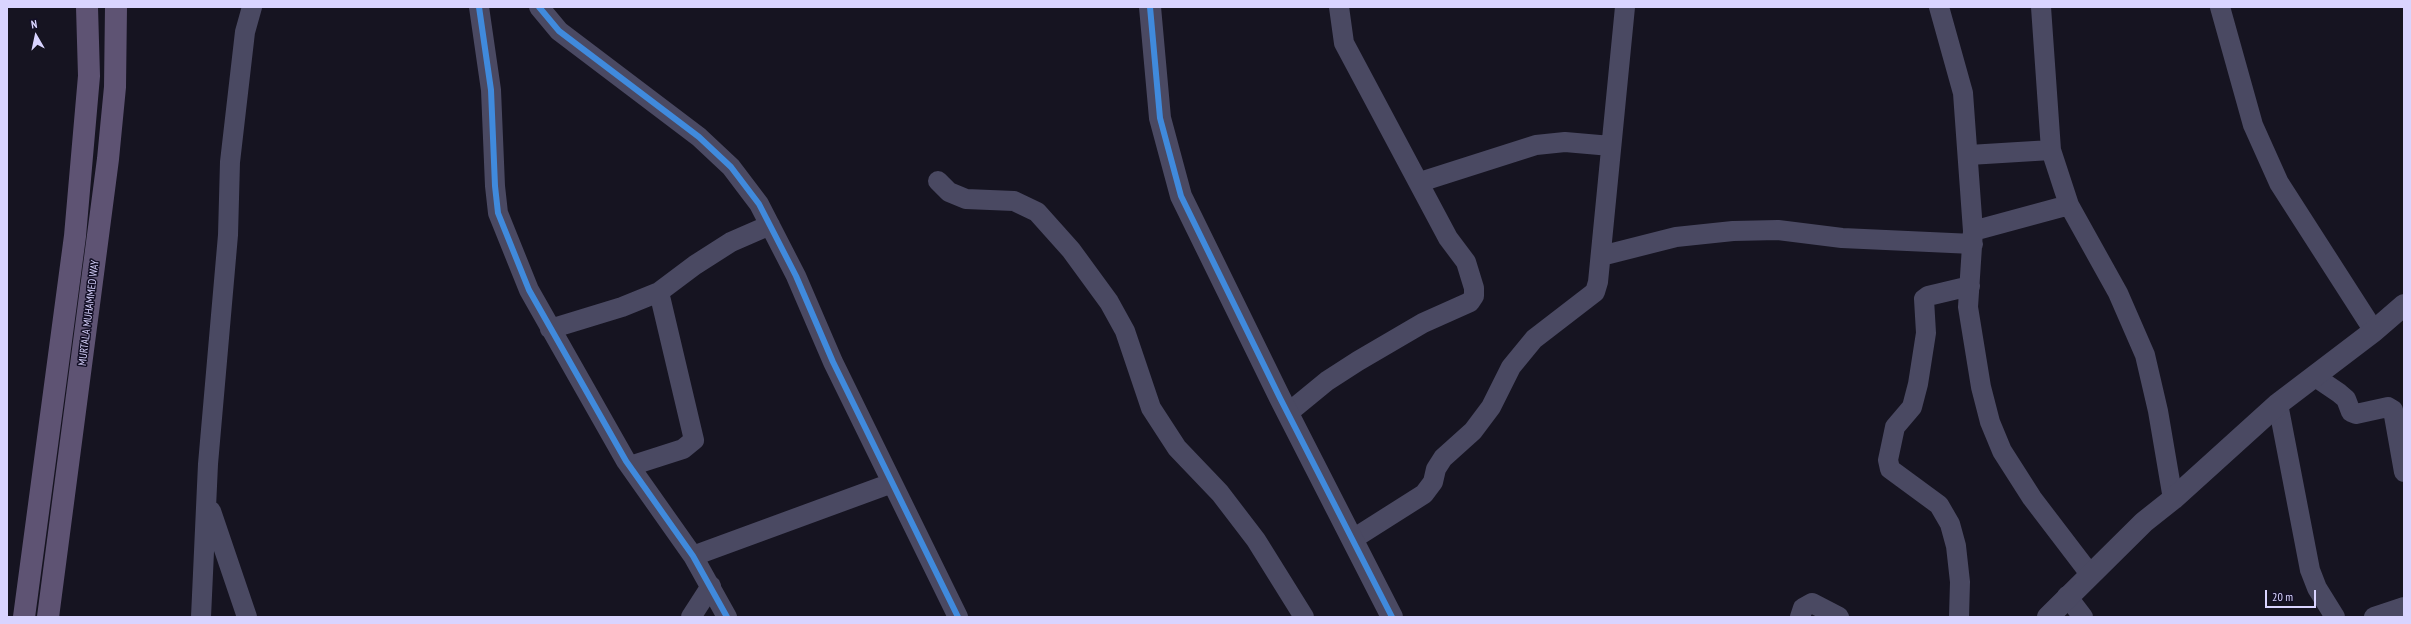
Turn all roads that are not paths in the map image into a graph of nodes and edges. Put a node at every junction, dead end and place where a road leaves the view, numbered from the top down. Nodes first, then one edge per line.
1 (87, 7) edge
2 (116, 7) edge
3 (252, 7) edge
4 (479, 7) edge
5 (540, 7) edge
6 (1150, 7) edge
7 (1339, 7) edge
8 (1625, 7) edge
9 (1939, 7) edge
10 (2041, 7) edge
11 (2220, 7) edge
12 (1611, 146) junction
13 (2051, 150) junction
14 (1969, 155) junction
15 (938, 181) dead end
16 (1420, 182) junction
17 (2069, 205) junction
18 (770, 225) junction
19 (1973, 238) junction
20 (1601, 256) junction
21 (1970, 286) junction
22 (659, 292) junction
23 (2404, 305) edge
24 (550, 329) junction
25 (2374, 331) junction
26 (2314, 376) junction
27 (2278, 404) junction
28 (1288, 414) junction
29 (2403, 464) edge
30 (630, 466) junction
31 (892, 483) junction
32 (2173, 499) junction
33 (207, 500) junction
34 (1353, 539) junction
35 (693, 556) junction
36 (2090, 574) junction
37 (711, 586) junction
38 (2067, 596) junction
39 (2404, 607) edge
40 (24, 617) edge
41 (48, 617) edge
42 (201, 617) edge
43 (247, 617) edge
44 (691, 617) edge
45 (727, 617) edge
46 (958, 617) edge
47 (1304, 617) edge
48 (1392, 617) edge
49 (1800, 617) edge
50 (1839, 617) edge
51 (1959, 617) edge
52 (2048, 617) edge
53 (2083, 617) edge
54 (2335, 617) edge
55 (2374, 617) edge

1 - 40 main road
2 - 41 main road, MURTALA MUHAMMED WAY
3 - 33 street
4 - 24 street
5 - 18 street
6 - 28 street
7 - 16 street
8 - 12 street
9 - 14 street
10 - 13 street
11 - 25 street
12 - 16 street
12 - 20 street
13 - 14 street
13 - 17 street
14 - 19 street
15 - 47 street
16 - 28 street
17 - 19 street
17 - 32 street
18 - 22 street
18 - 31 street
19 - 20 street
19 - 21 street
20 - 34 street
21 - 36 street
21 - 51 street
22 - 24 street
22 - 30 street
23 - 25 street
24 - 30 street
25 - 26 street
26 - 27 street
26 - 29 street
27 - 32 street
27 - 54 street
28 - 34 street
30 - 35 street
31 - 35 street
31 - 46 street
32 - 36 street
33 - 42 street
33 - 43 street
34 - 48 street
35 - 37 street
36 - 38 street
37 - 44 street
37 - 45 street
38 - 52 street
38 - 53 street
39 - 55 street
49 - 50 street

